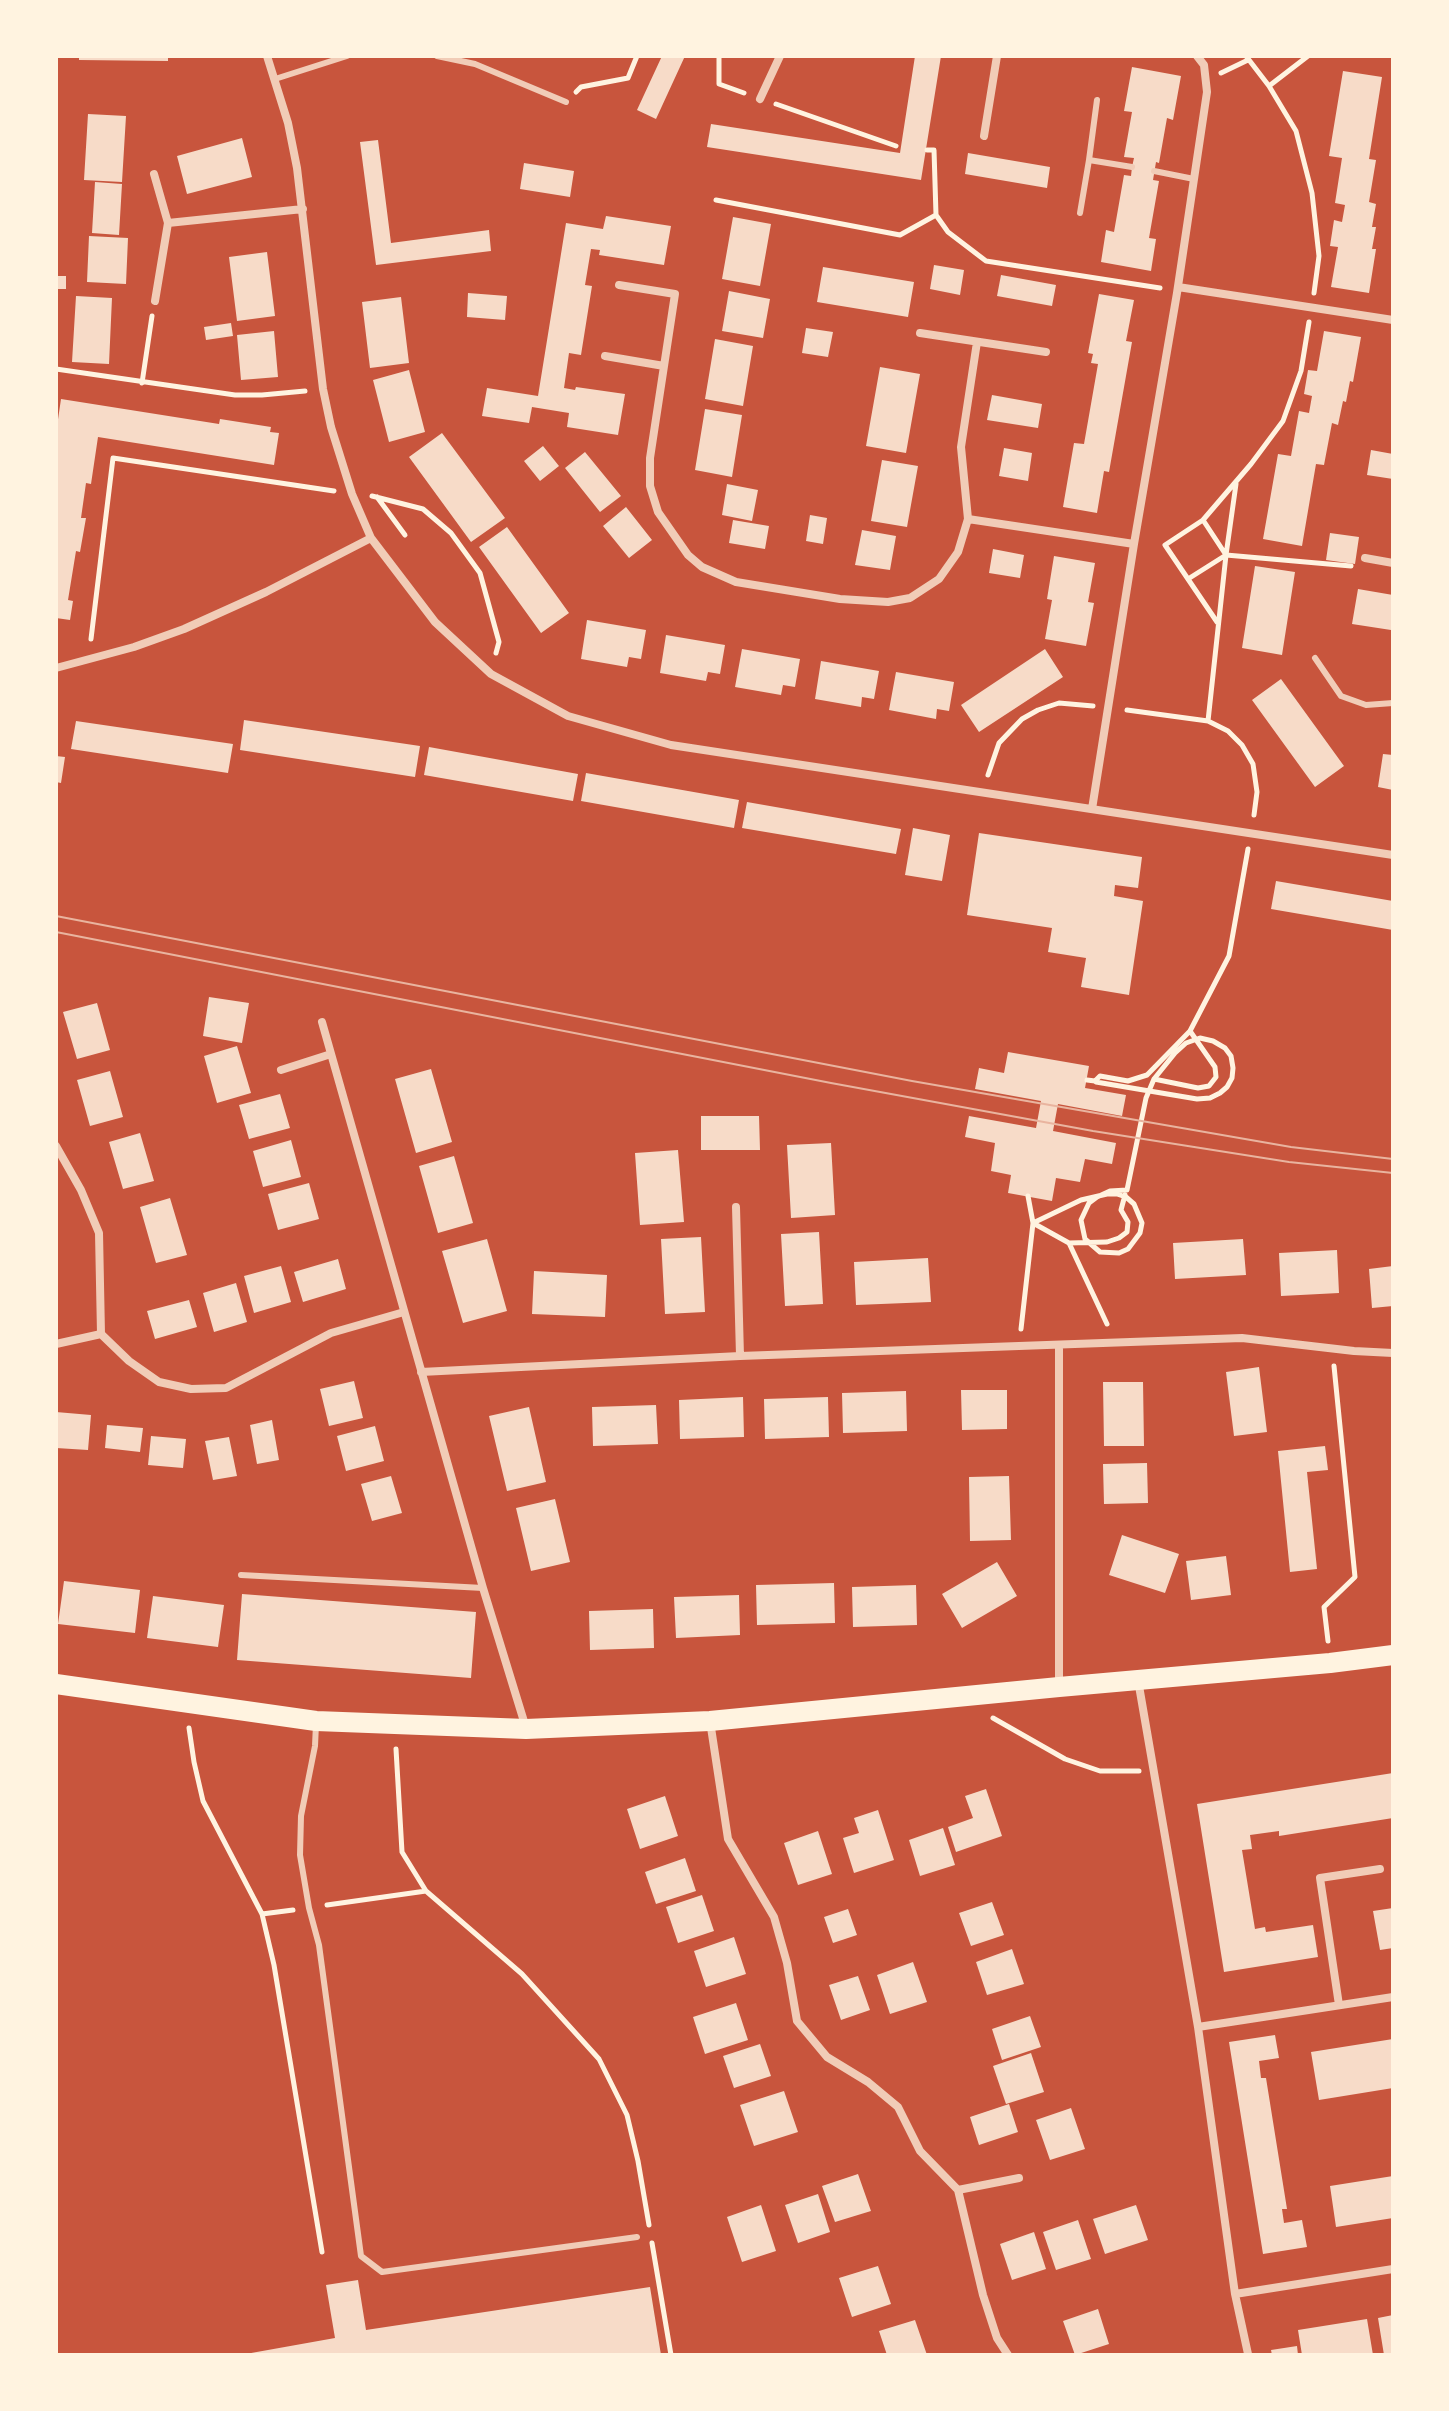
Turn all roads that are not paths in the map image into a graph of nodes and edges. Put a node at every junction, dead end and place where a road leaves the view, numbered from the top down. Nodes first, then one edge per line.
1 (267, 56) edge
2 (347, 56) edge
3 (437, 56) edge
4 (780, 56) edge
5 (997, 56) edge
6 (1197, 56) edge
7 (275, 79) junction
8 (760, 99) road end
9 (1097, 100) dead end
10 (566, 102) road end
11 (984, 136) dead end
12 (1089, 160) junction
13 (1132, 167) dead end
14 (1154, 171) dead end
15 (154, 174) dead end
16 (1194, 179) junction
17 (303, 209) junction
18 (1080, 213) dead end
19 (168, 223) junction
20 (619, 285) dead end
21 (1178, 289) junction
22 (155, 301) road end
23 (1393, 320) edge
24 (920, 333) dead end
25 (977, 342) junction
26 (1046, 352) dead end
27 (605, 356) dead end
28 (664, 366) junction
29 (968, 519) junction
30 (371, 538) junction
31 (1134, 544) junction
32 (1365, 558) road end
33 (1393, 563) edge
34 (1315, 658) dead end
35 (56, 668) edge
36 (1393, 703) edge
37 (1092, 809) junction
38 (1393, 855) edge
39 (322, 1022) dead end
40 (331, 1054) junction
41 (281, 1070) dead end
42 (56, 1146) edge
43 (736, 1207) dead end
44 (404, 1312) junction
45 (101, 1334) junction
46 (56, 1344) edge
47 (1059, 1345) junction
48 (1393, 1353) edge
49 (740, 1356) junction
50 (421, 1372) junction
51 (241, 1575) dead end
52 (483, 1588) junction
53 (1393, 1655) edge
54 (1138, 1679) junction
55 (56, 1684) edge
56 (1059, 1687) junction
57 (316, 1721) junction
58 (710, 1721) junction
59 (526, 1729) junction
60 (1380, 1869) dead end
61 (1393, 1997) edge
62 (1339, 2005) junction
63 (1198, 2027) junction
64 (1019, 2178) dead end
65 (958, 2190) junction
66 (637, 2237) dead end
67 (1393, 2269) edge
68 (1235, 2294) junction
69 (1248, 2354) edge
70 (1008, 2355) edge

1 - 7 street
2 - 7 lane
3 - 10 lane
4 - 8 street
5 - 11 street
6 - 16 street
7 - 17 street
9 - 12 lane
12 - 13 lane
12 - 18 lane
14 - 16 lane
15 - 19 street
16 - 21 street
17 - 19 street
17 - 30 street
19 - 22 street
20 - 28 street
21 - 23 street
21 - 31 street
24 - 25 street
25 - 26 street
25 - 29 street
27 - 28 street
28 - 29 street
29 - 31 street
30 - 35 street
30 - 37 street
31 - 37 street
32 - 33 street
34 - 36 lane
37 - 38 street
39 - 40 street
40 - 41 street
40 - 44 street
42 - 45 street
43 - 49 street
44 - 45 street
44 - 50 street
45 - 46 street
47 - 48 street
47 - 49 street
47 - 56 street
49 - 50 street
50 - 52 street
51 - 52 lane
52 - 59 street
53 - 54 main road
54 - 56 main road
54 - 63 street
55 - 57 main road
56 - 58 main road
57 - 59 main road
57 - 66 lane
58 - 59 main road
58 - 65 street
60 - 62 street
61 - 62 street
62 - 63 street
63 - 68 street
64 - 65 street
65 - 70 street
67 - 68 street
68 - 69 street

